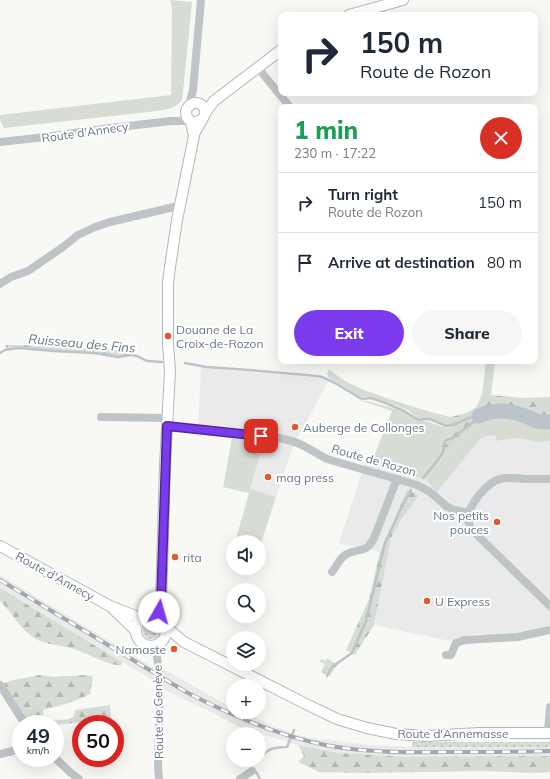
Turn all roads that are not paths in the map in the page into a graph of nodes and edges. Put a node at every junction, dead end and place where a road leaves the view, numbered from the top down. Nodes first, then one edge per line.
1 (201, 0) edge
2 (403, 0) edge
3 (360, 12) edge
4 (278, 52) edge
5 (258, 68) junction
6 (278, 92) edge
7 (281, 96) edge
8 (288, 104) edge
9 (195, 112) junction
10 (0, 142) edge
11 (180, 207) junction
12 (0, 284) edge
13 (101, 417) dead end
14 (167, 422) junction
15 (397, 479) junction
16 (550, 479) edge
17 (469, 513) junction
18 (0, 546) edge
19 (332, 572) dead end
20 (110, 606) junction
21 (550, 606) edge
22 (157, 618) junction
23 (143, 619) junction
24 (165, 626) junction
25 (550, 630) edge
26 (136, 631) junction
27 (164, 639) junction
28 (184, 642) junction
29 (156, 646) junction
30 (446, 655) dead end
31 (0, 685) edge
32 (550, 707) edge
33 (19, 715) edge
34 (549, 733) edge
35 (12, 751) edge
36 (0, 754) edge
37 (64, 766) edge
38 (252, 770) dead end
39 (77, 778) edge
40 (159, 779) edge
41 (240, 779) edge

1 - 9 street
2 - 3 main road
4 - 5 main road, Route d'Annecy
5 - 6 street
5 - 9 main road, Route d'Annecy
7 - 8 street
9 - 10 street, Route d'Annecy
9 - 11 main road
11 - 12 street
11 - 14 main road
13 - 14 street, Route de Rozon
14 - 15 street, Route de Rozon
14 - 22 main road
15 - 17 street, Route de Rozon
15 - 19 street
16 - 17 street
17 - 21 street
18 - 20 main road, Route d'Annecy
20 - 23 main road, Route d'Annecy
20 - 26 main road, Route d'Annecy
22 - 23 main road
22 - 24 main road
23 - 26 main road
24 - 27 main road
24 - 28 main road, Route d'Annemasse
25 - 30 street
26 - 29 main road
27 - 28 main road, Route d'Annemasse
27 - 29 main road
28 - 34 main road, Route d'Annemasse
29 - 40 street, Route de Genève
31 - 33 street
32 - 34 street
35 - 36 street
37 - 39 street
38 - 41 street

